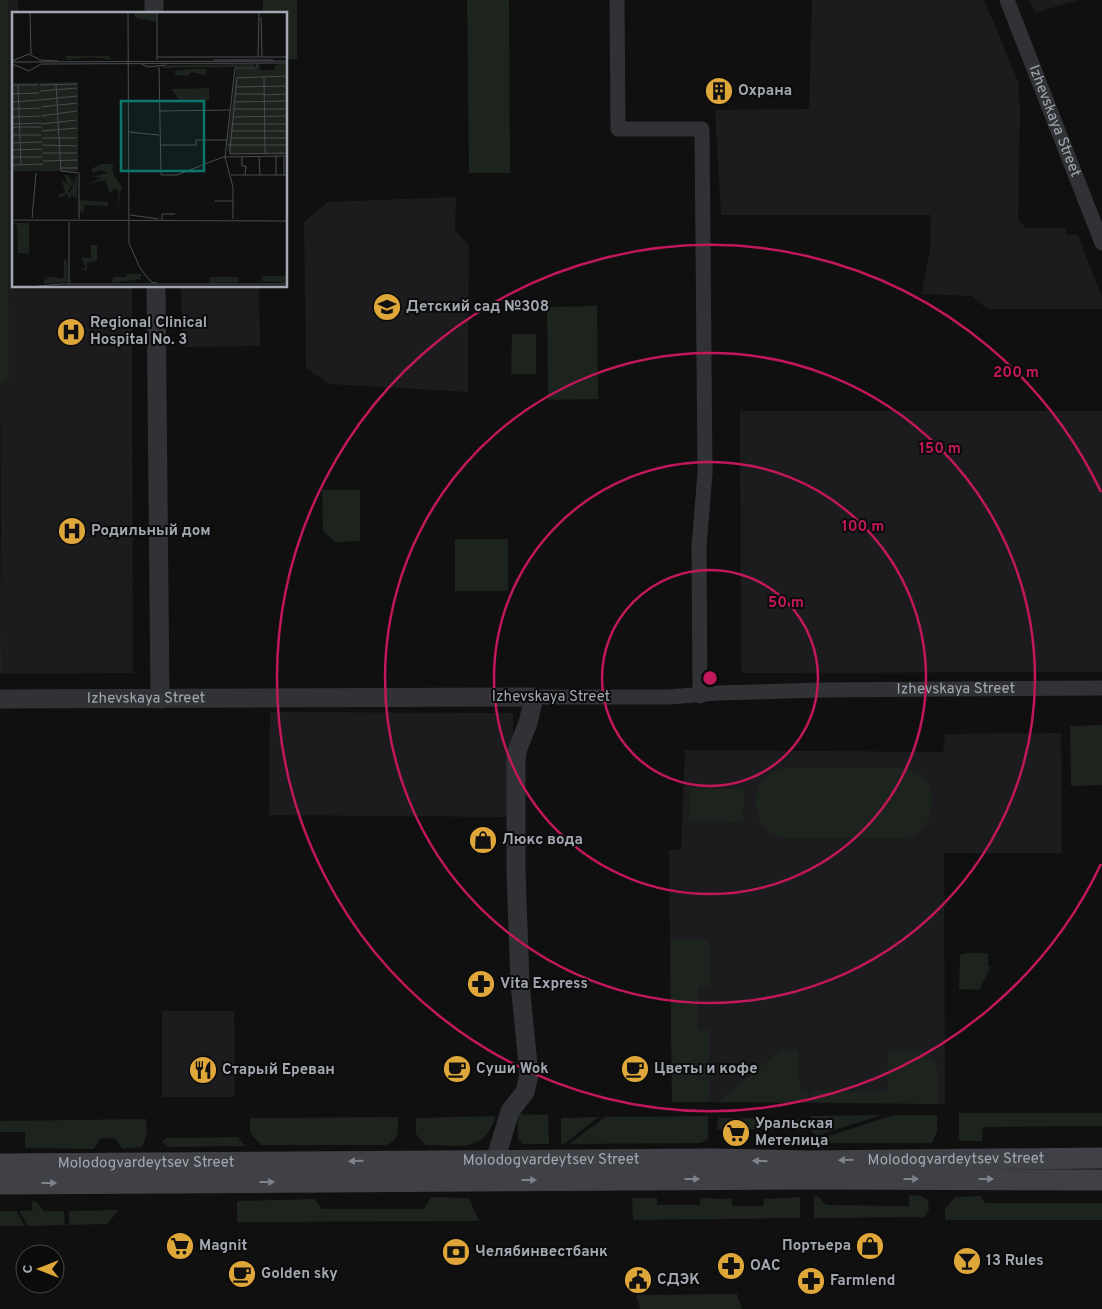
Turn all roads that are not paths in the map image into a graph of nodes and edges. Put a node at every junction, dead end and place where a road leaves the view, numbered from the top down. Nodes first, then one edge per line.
1 (617, 0) edge
2 (1006, 0) edge
3 (1102, 243) edge
4 (156, 288) edge
5 (1102, 688) edge
6 (700, 696) junction
7 (534, 697) junction
8 (0, 699) edge
9 (160, 699) junction
10 (1102, 1158) edge
11 (0, 1164) edge
12 (495, 1171) junction
13 (1102, 1180) edge
14 (0, 1184) edge

1 - 6 street
2 - 3 street, Izhevskaya Street
4 - 9 street
5 - 6 street, Izhevskaya Street
6 - 7 street, Izhevskaya Street
7 - 9 street, Izhevskaya Street
7 - 12 street
8 - 9 street, Izhevskaya Street
10 -> 12 main road, Molodogvardeytsev Street
12 -> 11 main road, Molodogvardeytsev Street
12 -> 13 main road, Molodogvardeytsev Street
14 -> 12 main road, Molodogvardeytsev Street

